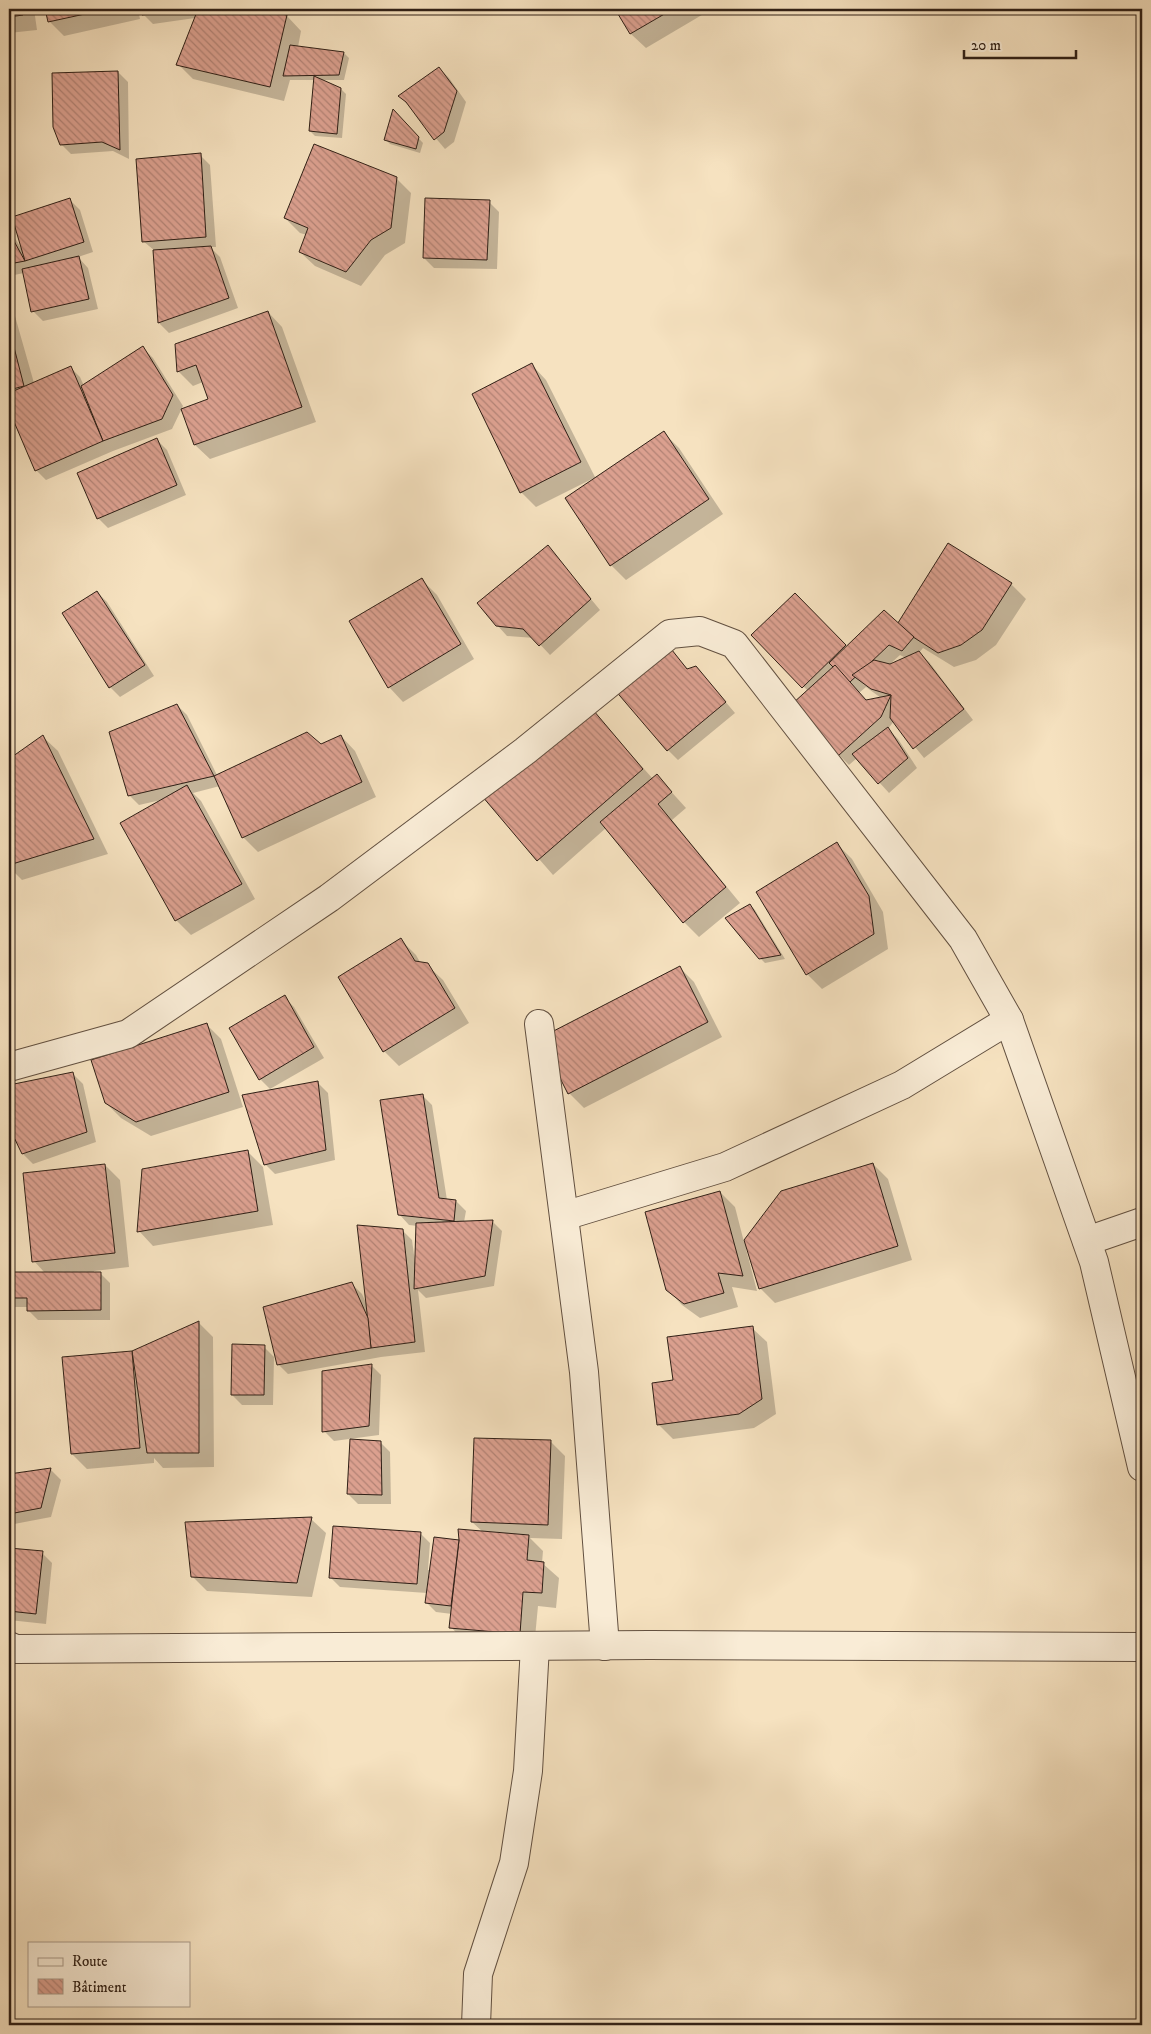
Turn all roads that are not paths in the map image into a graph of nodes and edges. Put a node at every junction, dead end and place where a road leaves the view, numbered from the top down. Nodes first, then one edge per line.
1 (1009, 1020) junction
2 (539, 1024) dead end
3 (9, 1066) edge
4 (564, 1216) junction
5 (1142, 1222) edge
6 (1087, 1241) junction
7 (1142, 1467) edge
8 (9, 1646) edge
9 (535, 1646) junction
10 (605, 1646) junction
11 (1142, 1647) edge
12 (476, 2025) edge

1 - 3 street
1 - 4 street
1 - 6 street
2 - 4 street
4 - 10 street
5 - 6 street
6 - 7 street
8 - 9 street
9 - 10 street
9 - 12 street
10 - 11 street

